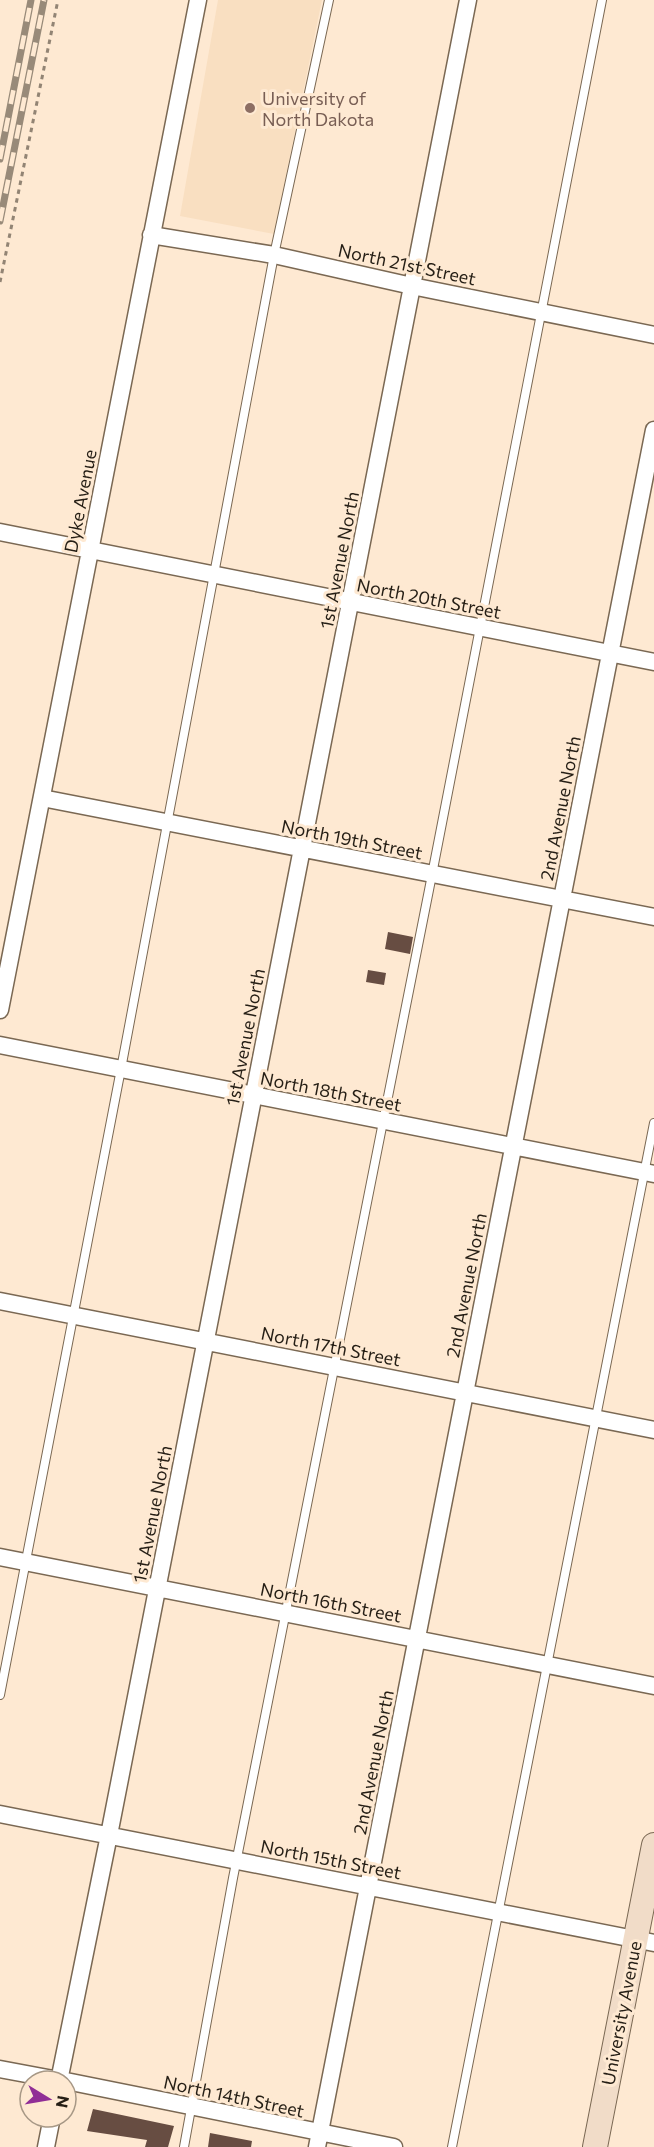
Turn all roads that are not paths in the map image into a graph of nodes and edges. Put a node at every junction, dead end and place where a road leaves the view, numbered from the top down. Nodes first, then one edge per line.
1 (198, 0) edge
2 (329, 0) edge
3 (468, 0) edge
4 (602, 0) edge
5 (151, 235) junction
6 (274, 255) junction
7 (412, 286) junction
8 (541, 312) junction
9 (654, 335) edge
10 (654, 430) edge
11 (0, 532) edge
12 (90, 549) junction
13 (213, 574) junction
14 (351, 602) junction
15 (479, 627) junction
16 (610, 653) junction
17 (654, 662) edge
18 (42, 798) junction
19 (166, 822) junction
20 (302, 849) junction
21 (432, 875) junction
22 (562, 899) junction
23 (654, 917) edge
24 (0, 1010) edge
25 (0, 1045) edge
26 (121, 1069) junction
27 (253, 1095) junction
28 (382, 1121) junction
29 (654, 1123) edge
30 (513, 1146) junction
31 (649, 1174) edge
32 (0, 1301) edge
33 (73, 1316) junction
34 (205, 1341) junction
35 (333, 1367) junction
36 (465, 1393) junction
37 (595, 1419) junction
38 (654, 1430) edge
39 (0, 1557) edge
40 (25, 1562) junction
41 (157, 1588) junction
42 (285, 1613) junction
43 (417, 1639) junction
44 (547, 1665) junction
45 (654, 1686) edge
46 (0, 1695) edge
47 (0, 1814) edge
48 (109, 1835) junction
49 (654, 1845) edge
50 (236, 1860) junction
51 (369, 1886) junction
52 (498, 1912) junction
53 (645, 1941) edge
54 (0, 2068) edge
55 (64, 2069) edge
56 (18, 2072) edge
57 (78, 2084) edge
58 (191, 2107) junction
59 (50, 2129) edge
60 (318, 2140) edge
61 (46, 2147) edge
62 (184, 2147) edge
63 (394, 2147) edge
64 (452, 2147) edge
65 (596, 2147) edge

1 - 5 street, Dyke Avenue
2 - 6 lane
3 - 7 street, 1st Avenue North
4 - 8 lane
5 - 6 street, North 21st Street
5 - 12 street, Dyke Avenue
6 - 7 street, North 21st Street
6 - 13 lane
7 - 8 street, North 21st Street
7 - 14 street, 1st Avenue North
8 - 9 street, North 21st Street
8 - 15 lane
10 - 16 street, 2nd Avenue North
11 - 12 street, North 20th Street
12 - 13 street, North 20th Street
12 - 18 street, Dyke Avenue
13 - 14 street, North 20th Street
13 - 19 lane
14 - 15 street, North 20th Street
14 - 20 street, 1st Avenue North
15 - 16 street, North 20th Street
15 - 21 lane
16 - 17 street, North 20th Street
16 - 22 street, 2nd Avenue North
18 - 19 street, North 19th Street
18 - 24 street, Dyke Avenue
19 - 20 street, North 19th Street
19 - 26 lane
20 - 21 street, North 19th Street
20 - 27 street, 1st Avenue North
21 - 22 street, North 19th Street
21 - 28 lane
22 - 23 street, North 19th Street
22 - 30 street, 2nd Avenue North
25 - 26 street, North 18th Street
26 - 27 street, North 18th Street
26 - 33 lane
27 - 28 street, North 18th Street
27 - 34 street, 1st Avenue North
28 - 30 street, North 18th Street
28 - 35 lane
29 - 31 lane
30 - 31 street, North 18th Street
30 - 36 street, 2nd Avenue North
31 - 37 lane
32 - 33 street, North 17th Street
33 - 34 street, North 17th Street
33 - 40 lane
34 - 35 street, North 17th Street
34 - 41 street, 1st Avenue North
35 - 36 street, North 17th Street
35 - 42 lane
36 - 37 street, North 17th Street
36 - 43 street, 2nd Avenue North
37 - 38 street, North 17th Street
37 - 44 lane
39 - 40 street, North 16th Street
40 - 41 street, North 16th Street
40 - 46 lane
41 - 42 street, North 16th Street
41 - 48 street, 1st Avenue North
42 - 43 street, North 16th Street
42 - 50 lane
43 - 44 street, North 16th Street
43 - 51 street, 2nd Avenue North
44 - 45 street, North 16th Street
44 - 52 lane
47 - 48 street, North 15th Street
48 - 50 street, North 15th Street
48 - 55 street, 1st Avenue North
49 - 53 street, University Avenue
50 - 51 street, North 15th Street
50 - 58 lane
51 - 52 street, North 15th Street
51 - 60 street, 2nd Avenue North
52 - 53 street, North 15th Street
52 - 64 lane
53 - 65 street, University Avenue
54 - 56 street, North 14th Street
57 - 58 street, North 14th Street
58 - 60 street, North 14th Street
58 - 62 lane
59 - 61 street
60 - 63 street, North 14th Street

